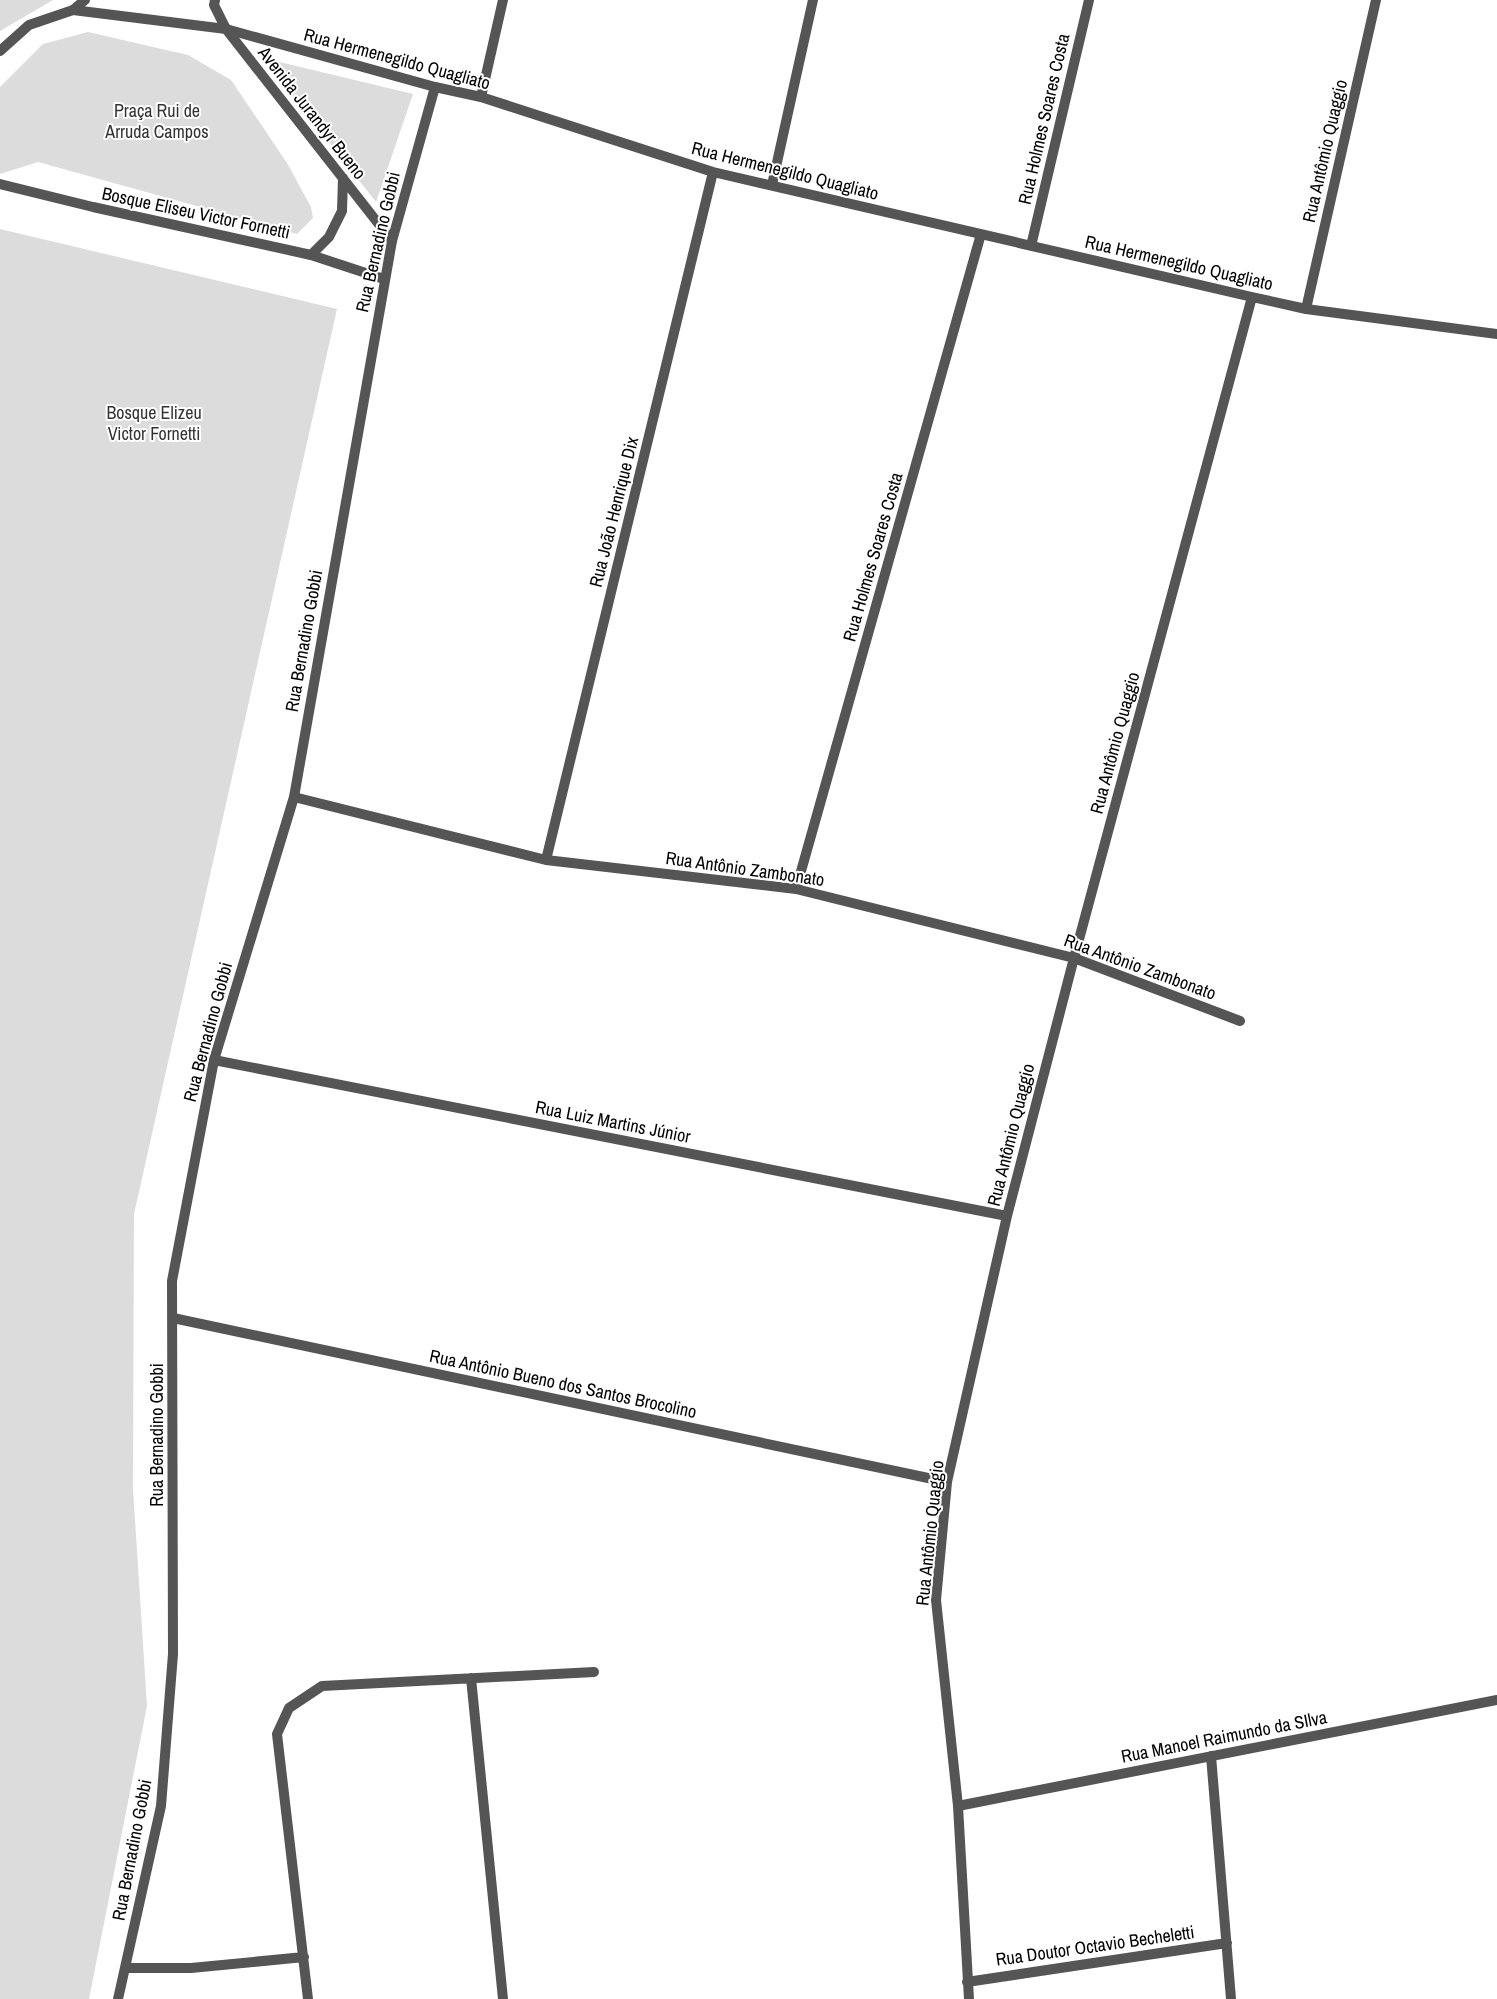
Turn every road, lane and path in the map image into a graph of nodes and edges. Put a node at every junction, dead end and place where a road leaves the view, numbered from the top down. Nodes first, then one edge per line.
1 (85, 0) edge
2 (215, 0) edge
3 (503, 0) edge
4 (813, 0) edge
5 (1089, 0) edge
6 (1376, 0) edge
7 (73, 10) junction
8 (226, 29) junction
9 (0, 50) edge
10 (435, 87) junction
11 (481, 97) junction
12 (713, 172) junction
13 (343, 178) junction
14 (0, 184) edge
15 (772, 186) junction
16 (981, 234) junction
17 (392, 241) junction
18 (1031, 246) junction
19 (311, 255) junction
20 (384, 279) junction
21 (1252, 297) junction
22 (1306, 309) junction
23 (1497, 334) edge
24 (294, 797) junction
25 (546, 860) junction
26 (796, 889) junction
27 (1074, 958) junction
28 (1240, 1021) dead end
29 (214, 1060) junction
30 (1007, 1216) junction
31 (173, 1318) junction
32 (947, 1482) junction
33 (594, 1672) dead end
34 (471, 1678) junction
35 (1497, 1700) edge
36 (1211, 1756) junction
37 (958, 1806) junction
38 (1227, 1943) junction
39 (304, 1957) junction
40 (126, 1968) junction
41 (968, 1982) junction
42 (118, 1999) edge
43 (308, 1999) edge
44 (503, 1999) edge
45 (969, 1999) edge
46 (1232, 1999) edge

1 - 7 street
2 - 8 street, Avenida Jurandyr Bueno
3 - 11 street
4 - 15 street
5 - 18 street, Rua Holmes Soares Costa
6 - 22 street, Rua Antômio Quaggio
7 - 8 street, Rua Hermenegildo Quagliato
7 - 9 street
8 - 10 street, Rua Hermenegildo Quagliato
8 - 13 street, Avenida Jurandyr Bueno
10 - 11 street, Rua Hermenegildo Quagliato
10 - 17 street, Rua Bernadino Gobbi
11 - 12 street, Rua Hermenegildo Quagliato
12 - 15 street, Rua Hermenegildo Quagliato
12 - 25 street, Rua João Henrique Dix
13 - 17 street, Avenida Jurandyr Bueno
13 - 19 street
14 - 19 street, Bosque Eliseu Victor Fornetti
15 - 16 street, Rua Hermenegildo Quagliato
16 - 18 street, Rua Hermenegildo Quagliato
16 - 26 street, Rua Holmes Soares Costa
17 - 20 street, Rua Bernadino Gobbi
18 - 21 street, Rua Hermenegildo Quagliato
19 - 20 street, Bosque Eliseu Victor Fornetti
20 - 24 street, Rua Bernadino Gobbi
21 - 22 street, Rua Hermenegildo Quagliato
21 - 27 street, Rua Antômio Quaggio
22 - 23 street, Rua Hermenegildo Quagliato
24 - 25 street, Rua Antônio Zambonato
24 - 29 street, Rua Bernadino Gobbi
25 - 26 street, Rua Antônio Zambonato
26 - 27 street, Rua Antônio Zambonato
27 - 28 street, Rua Antônio Zambonato
27 - 30 street, Rua Antômio Quaggio
29 - 30 street, Rua Luiz Martins Júnior
29 - 31 street, Rua Bernadino Gobbi
30 - 32 street, Rua Antômio Quaggio
31 - 32 street, Rua Antônio Bueno dos Santos Brocolino
31 - 40 street, Rua Bernadino Gobbi
32 - 37 street, Rua Antômio Quaggio
33 - 34 street
34 - 39 street
34 - 44 street
35 - 36 street, Rua Manoel Raimundo da SIlva
36 - 37 street, Rua Manoel Raimundo da SIlva
36 - 38 street
37 - 41 street, Rua Antômio Quaggio
38 - 41 street, Rua Doutor Octavio Becheletti
38 - 46 street
39 - 40 street
39 - 43 street
40 - 42 street, Rua Bernadino Gobbi
41 - 45 street, Rua Antômio Quaggio

